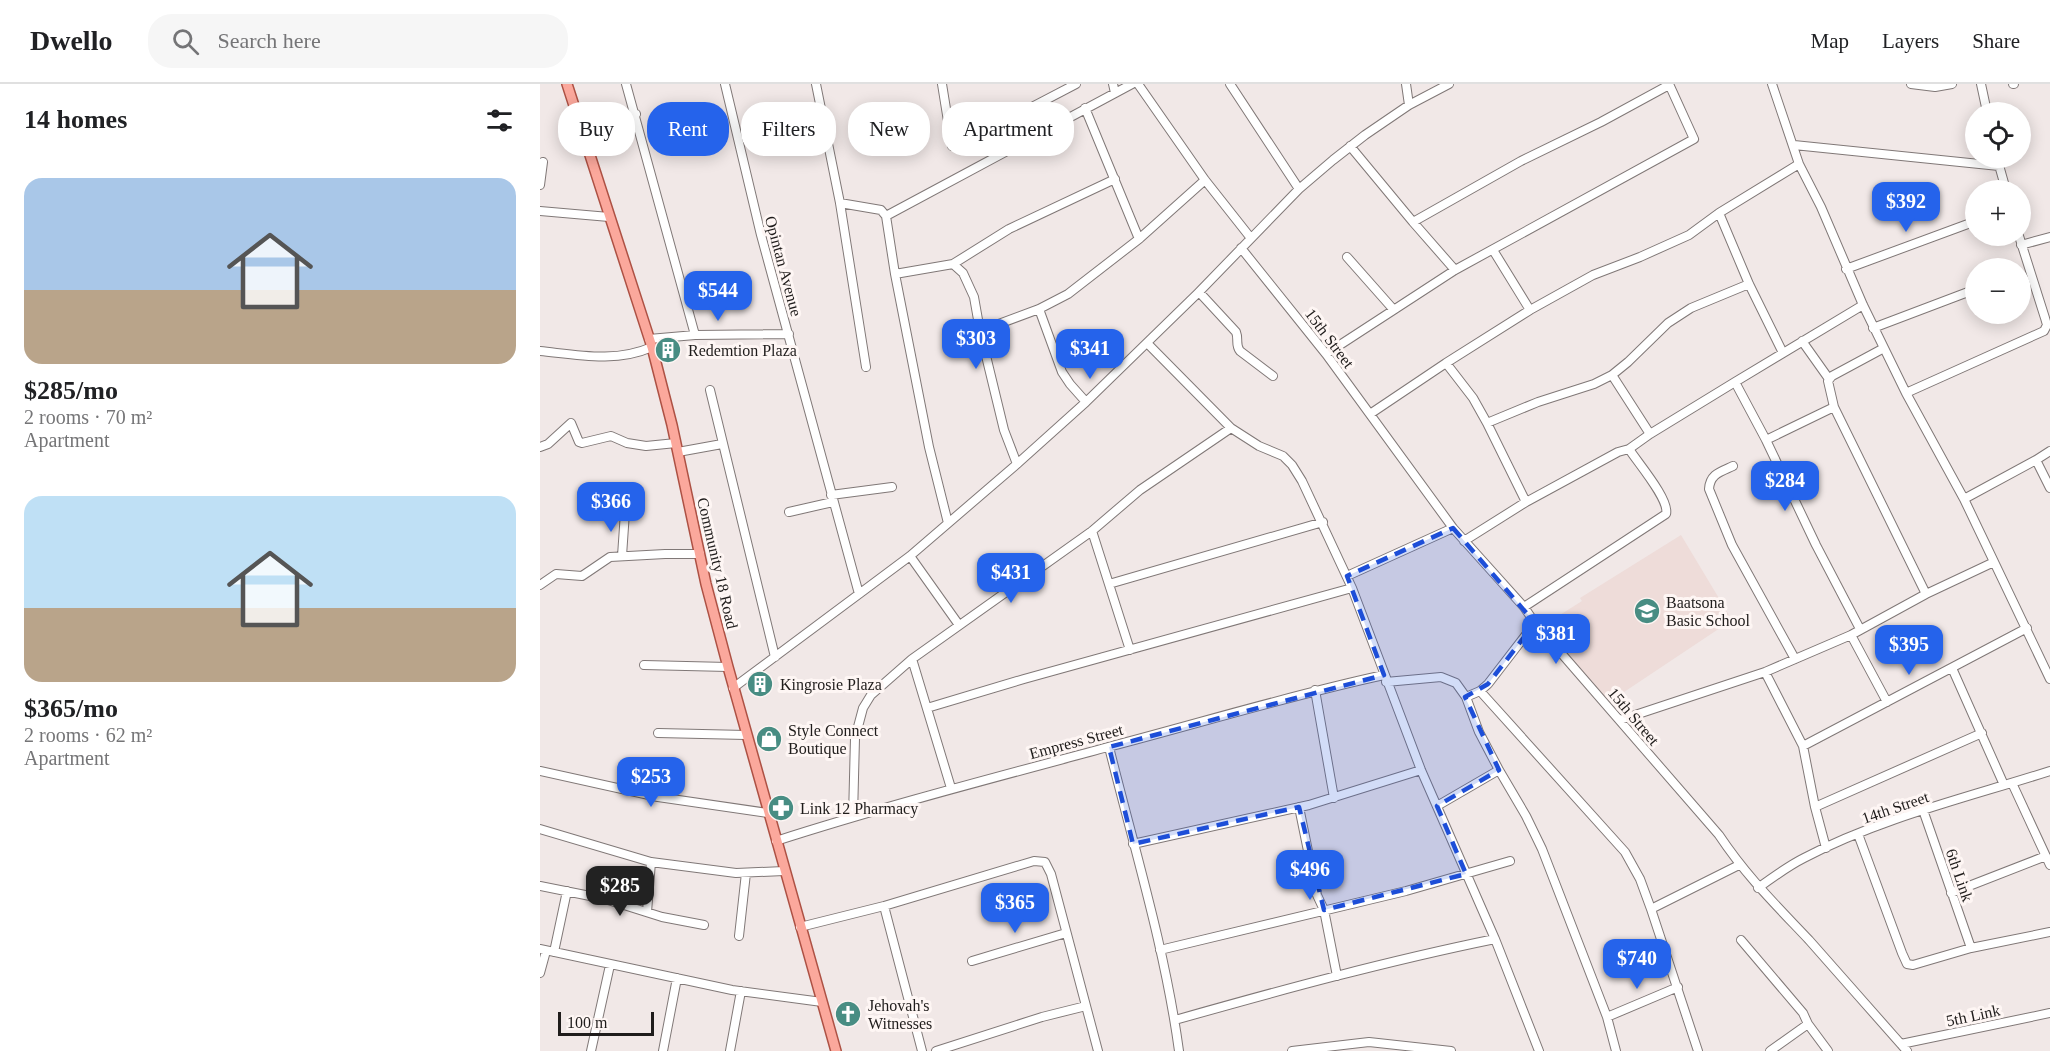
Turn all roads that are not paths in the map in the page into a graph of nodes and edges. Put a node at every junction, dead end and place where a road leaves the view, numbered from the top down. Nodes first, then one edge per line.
1 (567, 84) edge
2 (626, 84) edge
3 (725, 84) edge
4 (816, 84) edge
5 (942, 84) edge
6 (1076, 84) edge
7 (1113, 84) edge
8 (1132, 84) edge
9 (1138, 84) edge
10 (1230, 84) edge
11 (1406, 84) edge
12 (1449, 84) edge
13 (1669, 84) edge
14 (1774, 84) edge
15 (1911, 84) edge
16 (1952, 84) edge
17 (1981, 84) edge
18 (1115, 93) junction
19 (572, 102) edge
20 (1985, 102) edge
21 (1409, 105) junction
22 (1085, 108) junction
23 (636, 114) joint
24 (1794, 145) junction
25 (1350, 146) junction
26 (589, 156) edge
27 (1965, 159) edge
28 (543, 162) dead end
29 (1799, 164) junction
30 (1115, 179) junction
31 (1205, 180) junction
32 (540, 185) edge
33 (1299, 189) junction
34 (840, 202) junction
35 (540, 211) edge
36 (1719, 213) junction
37 (886, 216) junction
38 (609, 217) junction
39 (1413, 222) junction
40 (1965, 224) edge
41 (1250, 237) junction
42 (2050, 237) edge
43 (1139, 239) junction
44 (2031, 242) edge
45 (1241, 248) junction
46 (1493, 250) junction
47 (1347, 257) dead end
48 (953, 264) junction
49 (1846, 269) junction
50 (1455, 270) junction
51 (896, 274) junction
52 (1749, 284) junction
53 (2031, 287) edge
54 (1199, 292) junction
55 (1965, 293) edge
56 (1863, 305) junction
57 (1039, 309) junction
58 (1393, 309) junction
59 (1530, 310) junction
60 (1873, 328) junction
61 (980, 331) junction
62 (789, 334) junction
63 (695, 335) junction
64 (1802, 342) junction
65 (650, 343) junction
66 (1147, 343) junction
67 (1884, 348) junction
68 (540, 351) edge
69 (1783, 353) junction
70 (1326, 354) junction
71 (1446, 363) junction
72 (866, 367) dead end
73 (1612, 375) junction
74 (1272, 376) dead end
75 (1829, 379) junction
76 (1735, 382) junction
77 (710, 390) dead end
78 (1906, 393) junction
79 (1086, 402) junction
80 (1834, 407) junction
81 (1370, 414) junction
82 (1487, 423) junction
83 (1231, 428) junction
84 (1650, 434) junction
85 (1766, 440) junction
86 (722, 444) junction
87 (540, 447) edge
88 (677, 447) junction
89 (1629, 449) junction
90 (2050, 451) edge
91 (2036, 460) junction
92 (1017, 464) junction
93 (1733, 466) dead end
94 (892, 487) dead end
95 (2050, 488) edge
96 (832, 499) junction
97 (1964, 499) junction
98 (1526, 502) junction
99 (625, 512) dead end
100 (789, 512) dead end
101 (1323, 522) junction
102 (948, 523) junction
103 (1453, 528) junction
104 (1092, 531) junction
105 (1464, 541) junction
106 (700, 555) junction
107 (622, 556) junction
108 (910, 556) junction
109 (1994, 562) junction
110 (1347, 576) junction
111 (1109, 584) junction
112 (540, 585) edge
113 (1352, 588) junction
114 (859, 594) junction
115 (1926, 594) junction
116 (1524, 607) junction
117 (1535, 623) junction
118 (959, 625) junction
119 (2027, 628) junction
120 (1860, 630) junction
121 (1851, 635) junction
122 (1130, 650) junction
123 (775, 657) junction
124 (912, 659) junction
125 (1795, 659) junction
126 (644, 664) dead end
127 (728, 668) junction
128 (1952, 668) junction
129 (1765, 672) junction
130 (1385, 678) junction
131 (2050, 679) edge
132 (733, 688) junction
133 (1315, 690) junction
134 (1480, 691) junction
135 (1466, 697) junction
136 (1887, 702) junction
137 (927, 708) junction
138 (1620, 720) junction
139 (658, 733) dead end
140 (1982, 733) junction
141 (746, 735) junction
142 (1803, 746) junction
143 (1109, 747) junction
144 (1421, 770) junction
145 (1499, 770) junction
146 (540, 771) edge
147 (2050, 771) edge
148 (2008, 784) junction
149 (951, 789) junction
150 (1334, 798) junction
151 (1437, 806) junction
152 (1299, 807) junction
153 (1815, 807) junction
154 (1923, 810) junction
155 (768, 813) junction
156 (854, 817) junction
157 (540, 830) edge
158 (1858, 834) junction
159 (776, 841) junction
160 (1133, 844) junction
161 (1826, 848) junction
162 (2046, 856) junction
163 (1510, 861) dead end
164 (651, 862) junction
165 (1739, 865) junction
166 (2050, 865) edge
167 (784, 871) junction
168 (746, 873) junction
169 (1466, 873) junction
170 (540, 886) edge
171 (1758, 888) junction
172 (567, 891) junction
173 (1951, 893) junction
174 (885, 906) junction
175 (1652, 909) junction
176 (1324, 910) junction
177 (647, 912) junction
178 (704, 926) dead end
179 (801, 927) junction
180 (2050, 932) edge
181 (1066, 933) junction
182 (739, 936) dead end
183 (1495, 939) junction
184 (1741, 940) dead end
185 (1971, 948) junction
186 (1160, 950) junction
187 (547, 951) edge
188 (972, 961) dead end
189 (610, 965) junction
190 (540, 973) edge
191 (1337, 976) junction
192 (677, 978) junction
193 (1678, 987) junction
194 (741, 991) junction
195 (822, 1002) junction
196 (1086, 1006) junction
197 (2050, 1013) edge
198 (1607, 1017) junction
199 (1175, 1020) junction
200 (1808, 1024) junction
201 (1904, 1048) edge
202 (591, 1051) edge
203 (663, 1051) edge
204 (730, 1051) edge
205 (836, 1051) edge
206 (922, 1051) edge
207 (936, 1051) edge
208 (1098, 1051) edge
209 (1179, 1051) edge
210 (1292, 1051) edge
211 (1451, 1051) edge
212 (1539, 1051) edge
213 (1616, 1051) edge
214 (1698, 1051) edge
215 (1770, 1051) edge
216 (1828, 1051) edge

1 - 19 main road, Community 18 Road
2 - 23 street
3 - 62 street, Opintan Avenue
4 - 34 street
5 - 6 street
7 - 18 street
8 - 18 street
9 - 31 street
10 - 33 street
11 - 21 street
12 - 21 street
13 - 39 street
13 - 46 street
14 - 24 street
15 - 16 street
17 - 20 street
18 - 22 street
21 - 25 street
22 - 30 street
22 - 37 street
23 - 63 street
24 - 27 street
24 - 29 street
25 - 33 street
25 - 39 street
26 - 38 main road, Community 18 Road
28 - 32 street
29 - 36 street
29 - 49 street
30 - 43 street
30 - 48 street
31 - 41 street
31 - 43 street
33 - 41 street
34 - 37 street
34 - 72 street
35 - 38 street
36 - 52 street
36 - 59 street
37 - 51 street
38 - 65 main road, Community 18 Road
39 - 50 street
40 - 49 street
41 - 45 street
42 - 44 street
43 - 57 street
45 - 54 street
45 - 70 street, 15th Street
46 - 50 street
46 - 59 street
47 - 58 street
48 - 51 street
48 - 61 street
49 - 56 street
50 - 58 street
51 - 102 street
52 - 69 street
52 - 73 street
53 - 78 street
54 - 66 street
54 - 74 street
55 - 60 street
56 - 60 street
56 - 64 street
57 - 61 street
57 - 79 street
58 - 70 street
59 - 71 street
60 - 67 street
61 - 92 street
62 - 63 street
62 - 96 street, Opintan Avenue
63 - 65 street
64 - 69 street
64 - 75 street
65 - 68 street
65 - 88 main road, Community 18 Road
66 - 79 street
66 - 83 street
67 - 75 street
67 - 78 street
69 - 76 street
70 - 81 street, 15th Street
71 - 81 street
71 - 82 street
73 - 82 street
73 - 84 street
75 - 80 street
76 - 84 street
76 - 85 street
77 - 86 street
78 - 97 street
79 - 92 street
80 - 85 street
80 - 115 street
81 - 103 street, 15th Street
82 - 98 street
83 - 101 street
83 - 104 street
84 - 89 street
85 - 120 street
86 - 88 street
86 - 123 street
87 - 88 street
88 - 106 main road, Community 18 Road
89 - 98 street
89 - 116 street
90 - 91 street
91 - 95 street
91 - 97 street
92 - 102 street
93 - 125 street
94 - 96 street
96 - 100 street
96 - 114 street, Opintan Avenue
97 - 109 street
98 - 105 street
99 - 107 street
101 - 110 street
101 - 111 street
102 - 108 street
103 - 105 street, 15th Street
103 - 110 street
104 - 111 street
104 - 118 street
105 - 116 street, 15th Street
106 - 107 street
106 - 127 main road, Community 18 Road
107 - 112 street
108 - 114 street
108 - 118 street
109 - 115 street
109 - 119 street
110 - 113 street
111 - 122 street
113 - 122 street
113 - 130 street
114 - 123 street
115 - 120 street
116 - 117 street, 15th Street
117 - 134 street
117 - 138 street, 15th Street
118 - 124 street
119 - 128 street
119 - 131 street
120 - 121 street
121 - 125 street
121 - 136 street
122 - 137 street
123 - 132 street
124 - 137 street
124 - 156 street
125 - 129 street
126 - 127 street
127 - 132 main road, Community 18 Road
128 - 136 street
128 - 140 street
129 - 138 street
129 - 142 street
130 - 133 street, Empress Street
130 - 135 street, Empress Street
130 - 144 street
132 - 141 main road, Community 18 Road
133 - 143 street, Empress Street
133 - 150 street
134 - 135 street
134 - 175 street
135 - 145 street
136 - 142 street
137 - 149 street
138 - 165 street, 15th Street
139 - 141 street
140 - 148 street
140 - 153 street
141 - 155 main road, Community 18 Road
142 - 153 street
143 - 149 street, Empress Street
143 - 160 street
144 - 150 street
144 - 151 street
145 - 151 street
145 - 198 street
146 - 155 street
147 - 148 street, 14th Street
148 - 154 street, 14th Street
148 - 162 street
149 - 156 street, Empress Street
150 - 152 street
151 - 169 street
152 - 160 street
152 - 176 street
153 - 161 street
154 - 158 street, 14th Street
154 - 173 street, 6th Link
155 - 159 main road, Community 18 Road
156 - 159 street, Empress Street
157 - 164 street
158 - 161 street, 14th Street
158 - 185 street
159 - 167 main road, Community 18 Road
160 - 186 street
161 - 171 street, 14th Street
162 - 166 street
162 - 173 street
163 - 169 street
164 - 168 street
164 - 177 street
165 - 171 street, 15th Street
165 - 175 street
167 - 168 street
167 - 179 main road, Community 18 Road
168 - 182 street
169 - 176 street
169 - 183 street
170 - 172 street
171 - 201 street, 15th Street
172 - 177 street
172 - 187 street
173 - 185 street, 6th Link
174 - 179 street
174 - 181 street
174 - 206 street
175 - 193 street
176 - 186 street
176 - 191 street
177 - 178 street
179 - 195 main road, Community 18 Road
180 - 185 street
181 - 188 street
181 - 196 street
183 - 191 street
183 - 212 street
184 - 200 street
186 - 199 street
187 - 189 street
187 - 190 street
189 - 192 street
189 - 202 street
191 - 199 street
192 - 194 street
192 - 203 street
193 - 198 street
193 - 214 street
194 - 195 street
194 - 204 street
195 - 205 main road, Community 18 Road
196 - 207 street
196 - 208 street
197 - 201 street, 5th Link
198 - 213 street
199 - 209 street
200 - 215 street
200 - 216 street
210 - 211 street

